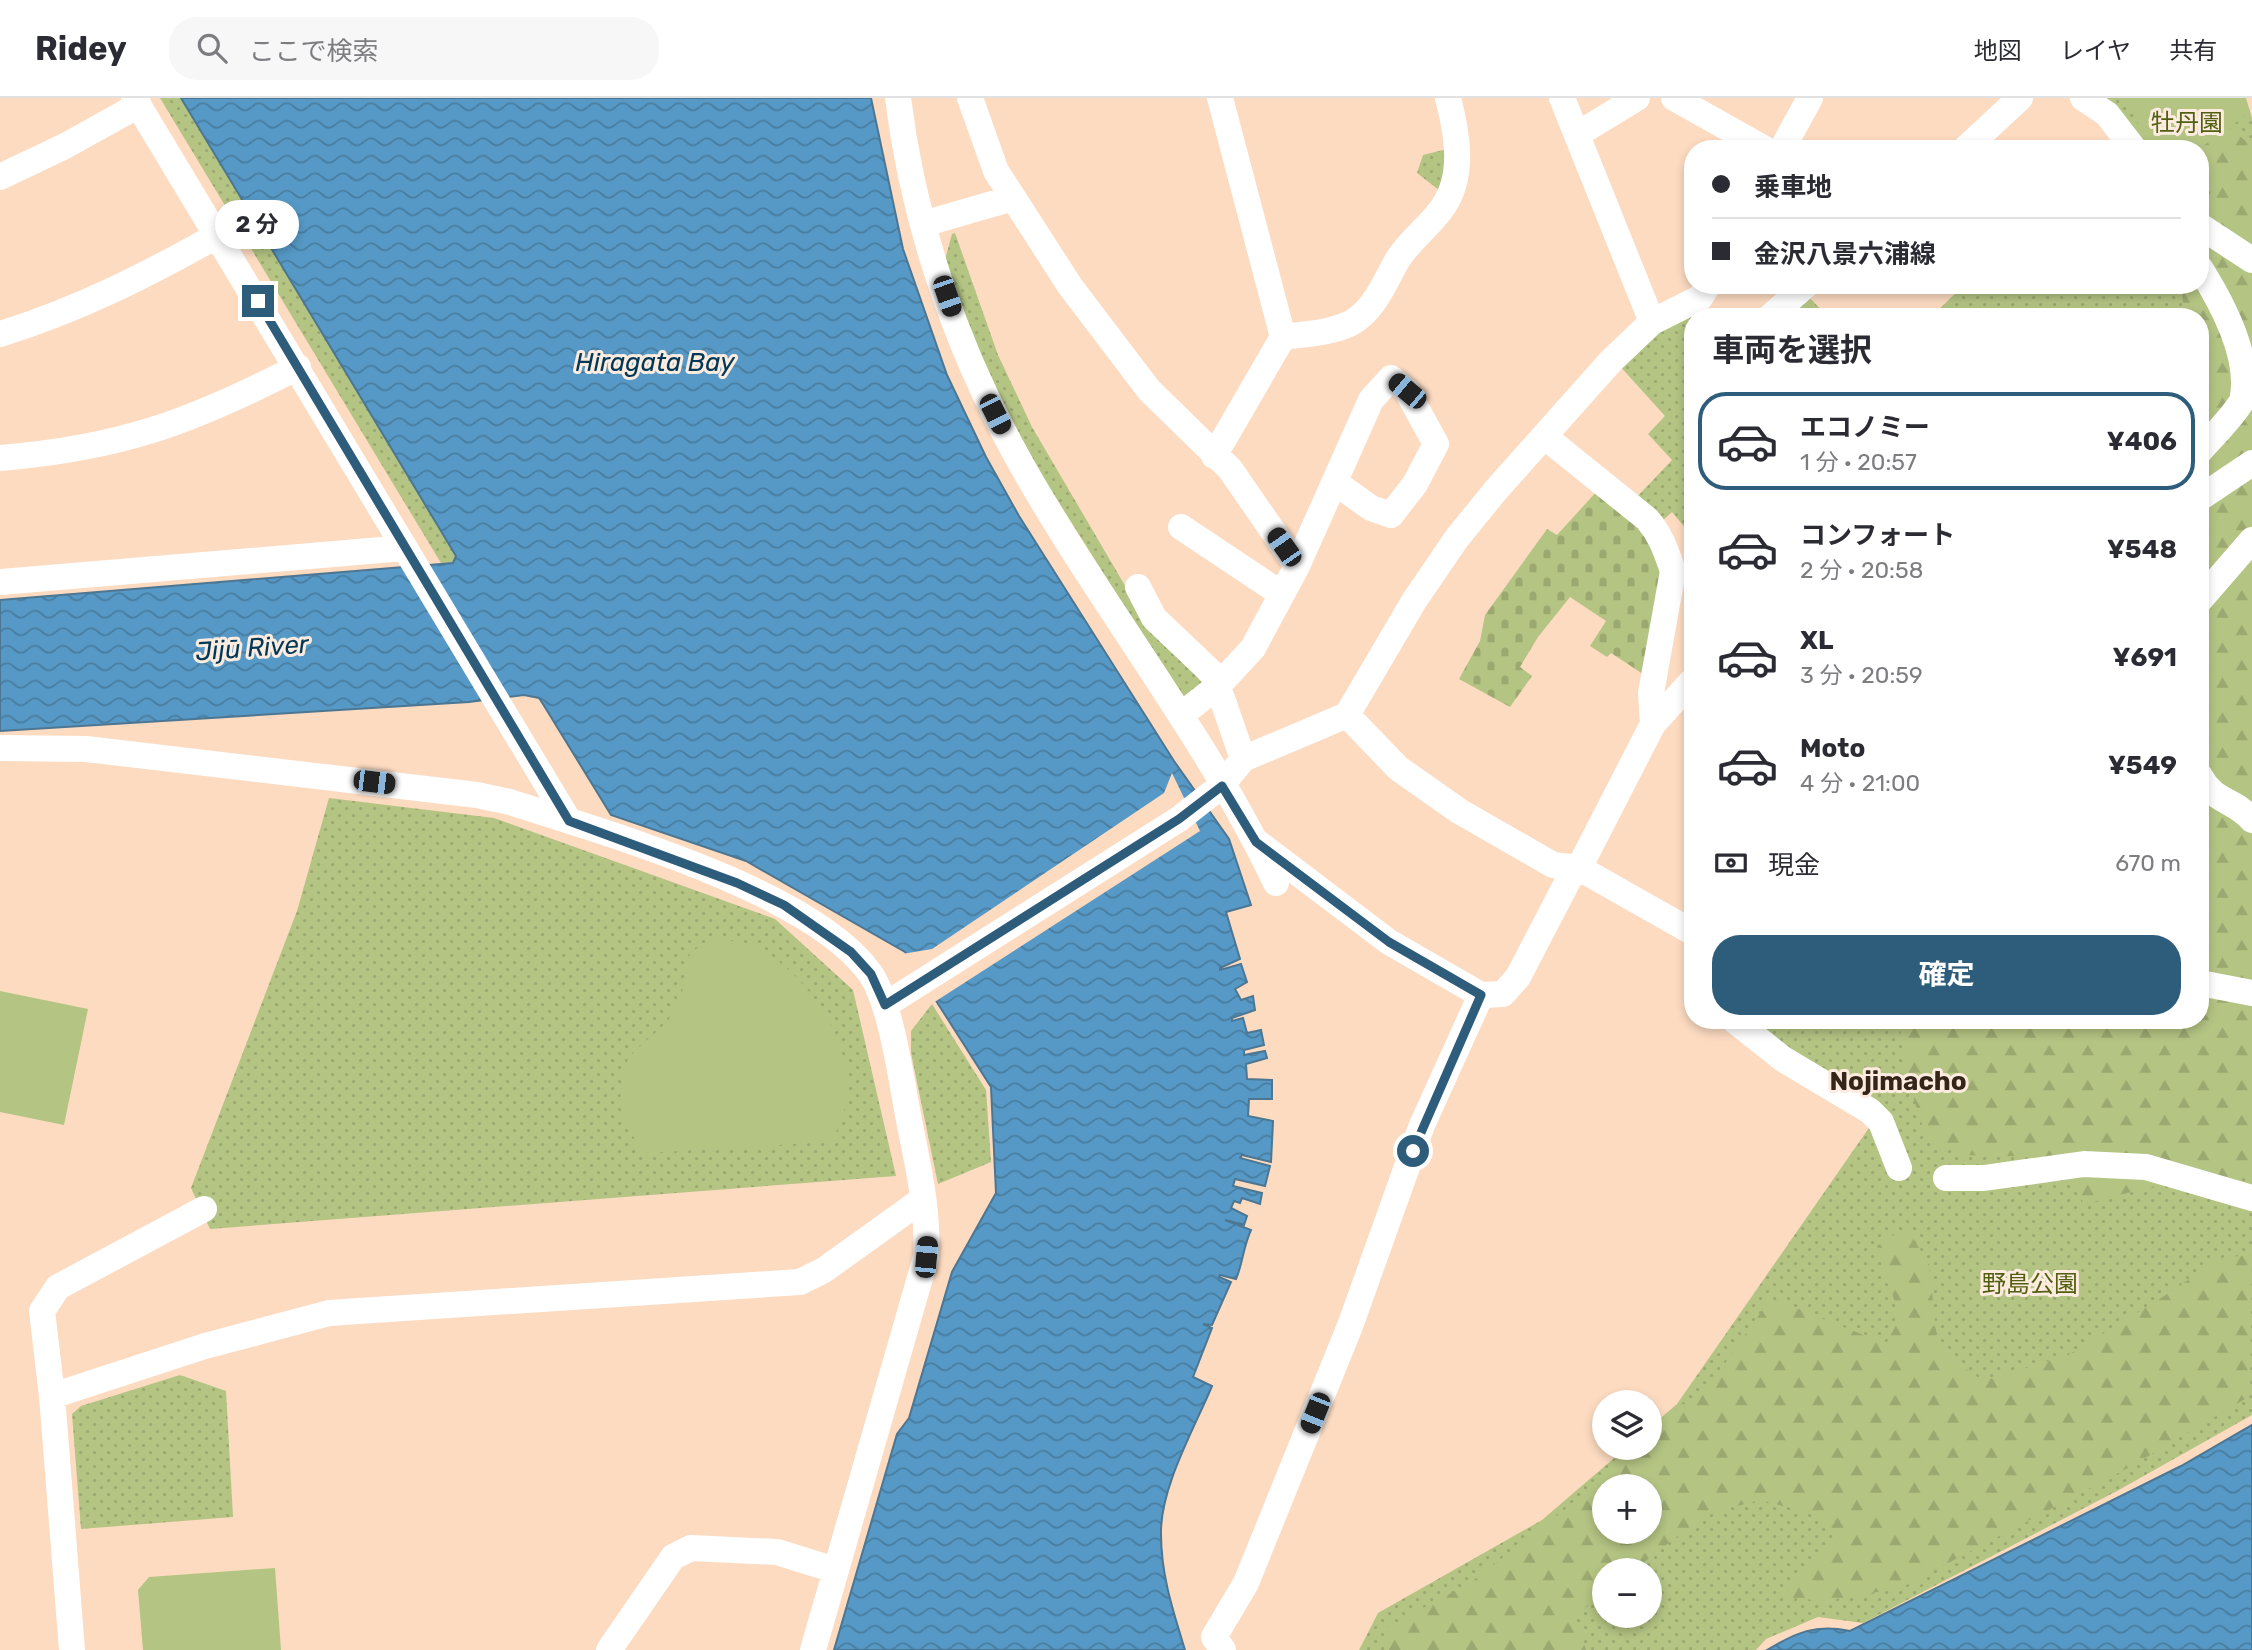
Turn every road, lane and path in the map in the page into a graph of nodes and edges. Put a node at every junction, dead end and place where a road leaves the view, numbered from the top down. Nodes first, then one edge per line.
1 (898, 98) edge
2 (970, 98) edge
3 (1220, 98) edge
4 (1448, 98) edge
5 (1562, 98) edge
6 (1637, 98) edge
7 (1674, 98) edge
8 (1810, 98) edge
9 (2020, 98) edge
10 (2083, 98) edge
11 (136, 102) edge
12 (1578, 134) junction
13 (1749, 140) edge
14 (1787, 140) edge
15 (1975, 140) edge
16 (2127, 140) edge
17 (0, 177) edge
18 (1013, 198) junction
19 (923, 224) junction
20 (2209, 232) edge
21 (218, 235) junction
22 (2252, 260) edge
23 (2209, 283) edge
24 (1796, 294) edge
25 (1708, 300) edge
26 (1688, 308) edge
27 (1780, 308) edge
28 (1684, 309) edge
29 (1652, 322) junction
30 (0, 334) edge
31 (1283, 337) junction
32 (298, 367) junction
33 (1544, 436) junction
34 (2209, 440) edge
35 (1214, 456) junction
36 (0, 458) edge
37 (2252, 463) edge
38 (1336, 483) junction
39 (2209, 492) edge
40 (1181, 527) dead end
41 (2252, 540) edge
42 (409, 556) junction
43 (1297, 566) junction
44 (0, 582) edge
45 (1138, 587) dead end
46 (2209, 590) edge
47 (1280, 593) junction
48 (1218, 686) junction
49 (1684, 690) edge
50 (1181, 715) junction
51 (1347, 715) junction
52 (1654, 724) junction
53 (0, 748) edge
54 (1243, 759) junction
55 (1222, 786) junction
56 (2209, 791) edge
57 (2252, 820) edge
58 (569, 821) junction
59 (1256, 842) junction
60 (1575, 868) junction
61 (1276, 883) dead end
62 (1684, 928) edge
63 (2209, 985) edge
64 (2252, 993) edge
65 (1481, 995) junction
66 (885, 1005) junction
67 (1745, 1029) edge
68 (1899, 1168) dead end
69 (1946, 1178) dead end
70 (2252, 1198) edge
71 (923, 1199) junction
72 (204, 1209) dead end
73 (52, 1396) junction
74 (835, 1570) junction
75 (72, 1650) edge
76 (609, 1650) edge
77 (813, 1650) edge
78 (1223, 1650) edge

1 - 19 street
2 - 18 street
3 - 31 street
4 - 31 street
5 - 12 street
6 - 12 street
7 - 13 street
8 - 14 street
9 - 15 street
10 - 16 street
11 - 17 street
11 - 21 street
12 - 29 street
18 - 19 street
18 - 35 street
19 - 50 street
20 - 22 street
21 - 30 street
21 - 32 street
23 - 34 street
24 - 27 street
25 - 26 street
28 - 29 street
29 - 33 street
31 - 35 street
32 - 36 street
32 - 42 street
33 - 51 street
33 - 52 street
35 - 43 street
37 - 39 street
38 - 38 street
38 - 43 street
40 - 47 street
41 - 46 street
42 - 44 street
42 - 58 street
43 - 47 street
45 - 48 street
47 - 48 street
48 - 50 street
48 - 54 street
49 - 52 street
50 - 55 street
51 - 54 street
51 - 60 street
52 - 60 street
53 - 58 street
54 - 55 street
55 - 59 street
55 - 66 street
56 - 57 street
58 - 66 street
59 - 61 street
59 - 65 street
60 - 62 street
60 - 65 street
63 - 64 street
65 - 78 street
66 - 71 street
67 - 68 street
69 - 70 street
71 - 73 street
71 - 74 street
72 - 73 street
73 - 75 street
74 - 76 street
74 - 77 street

